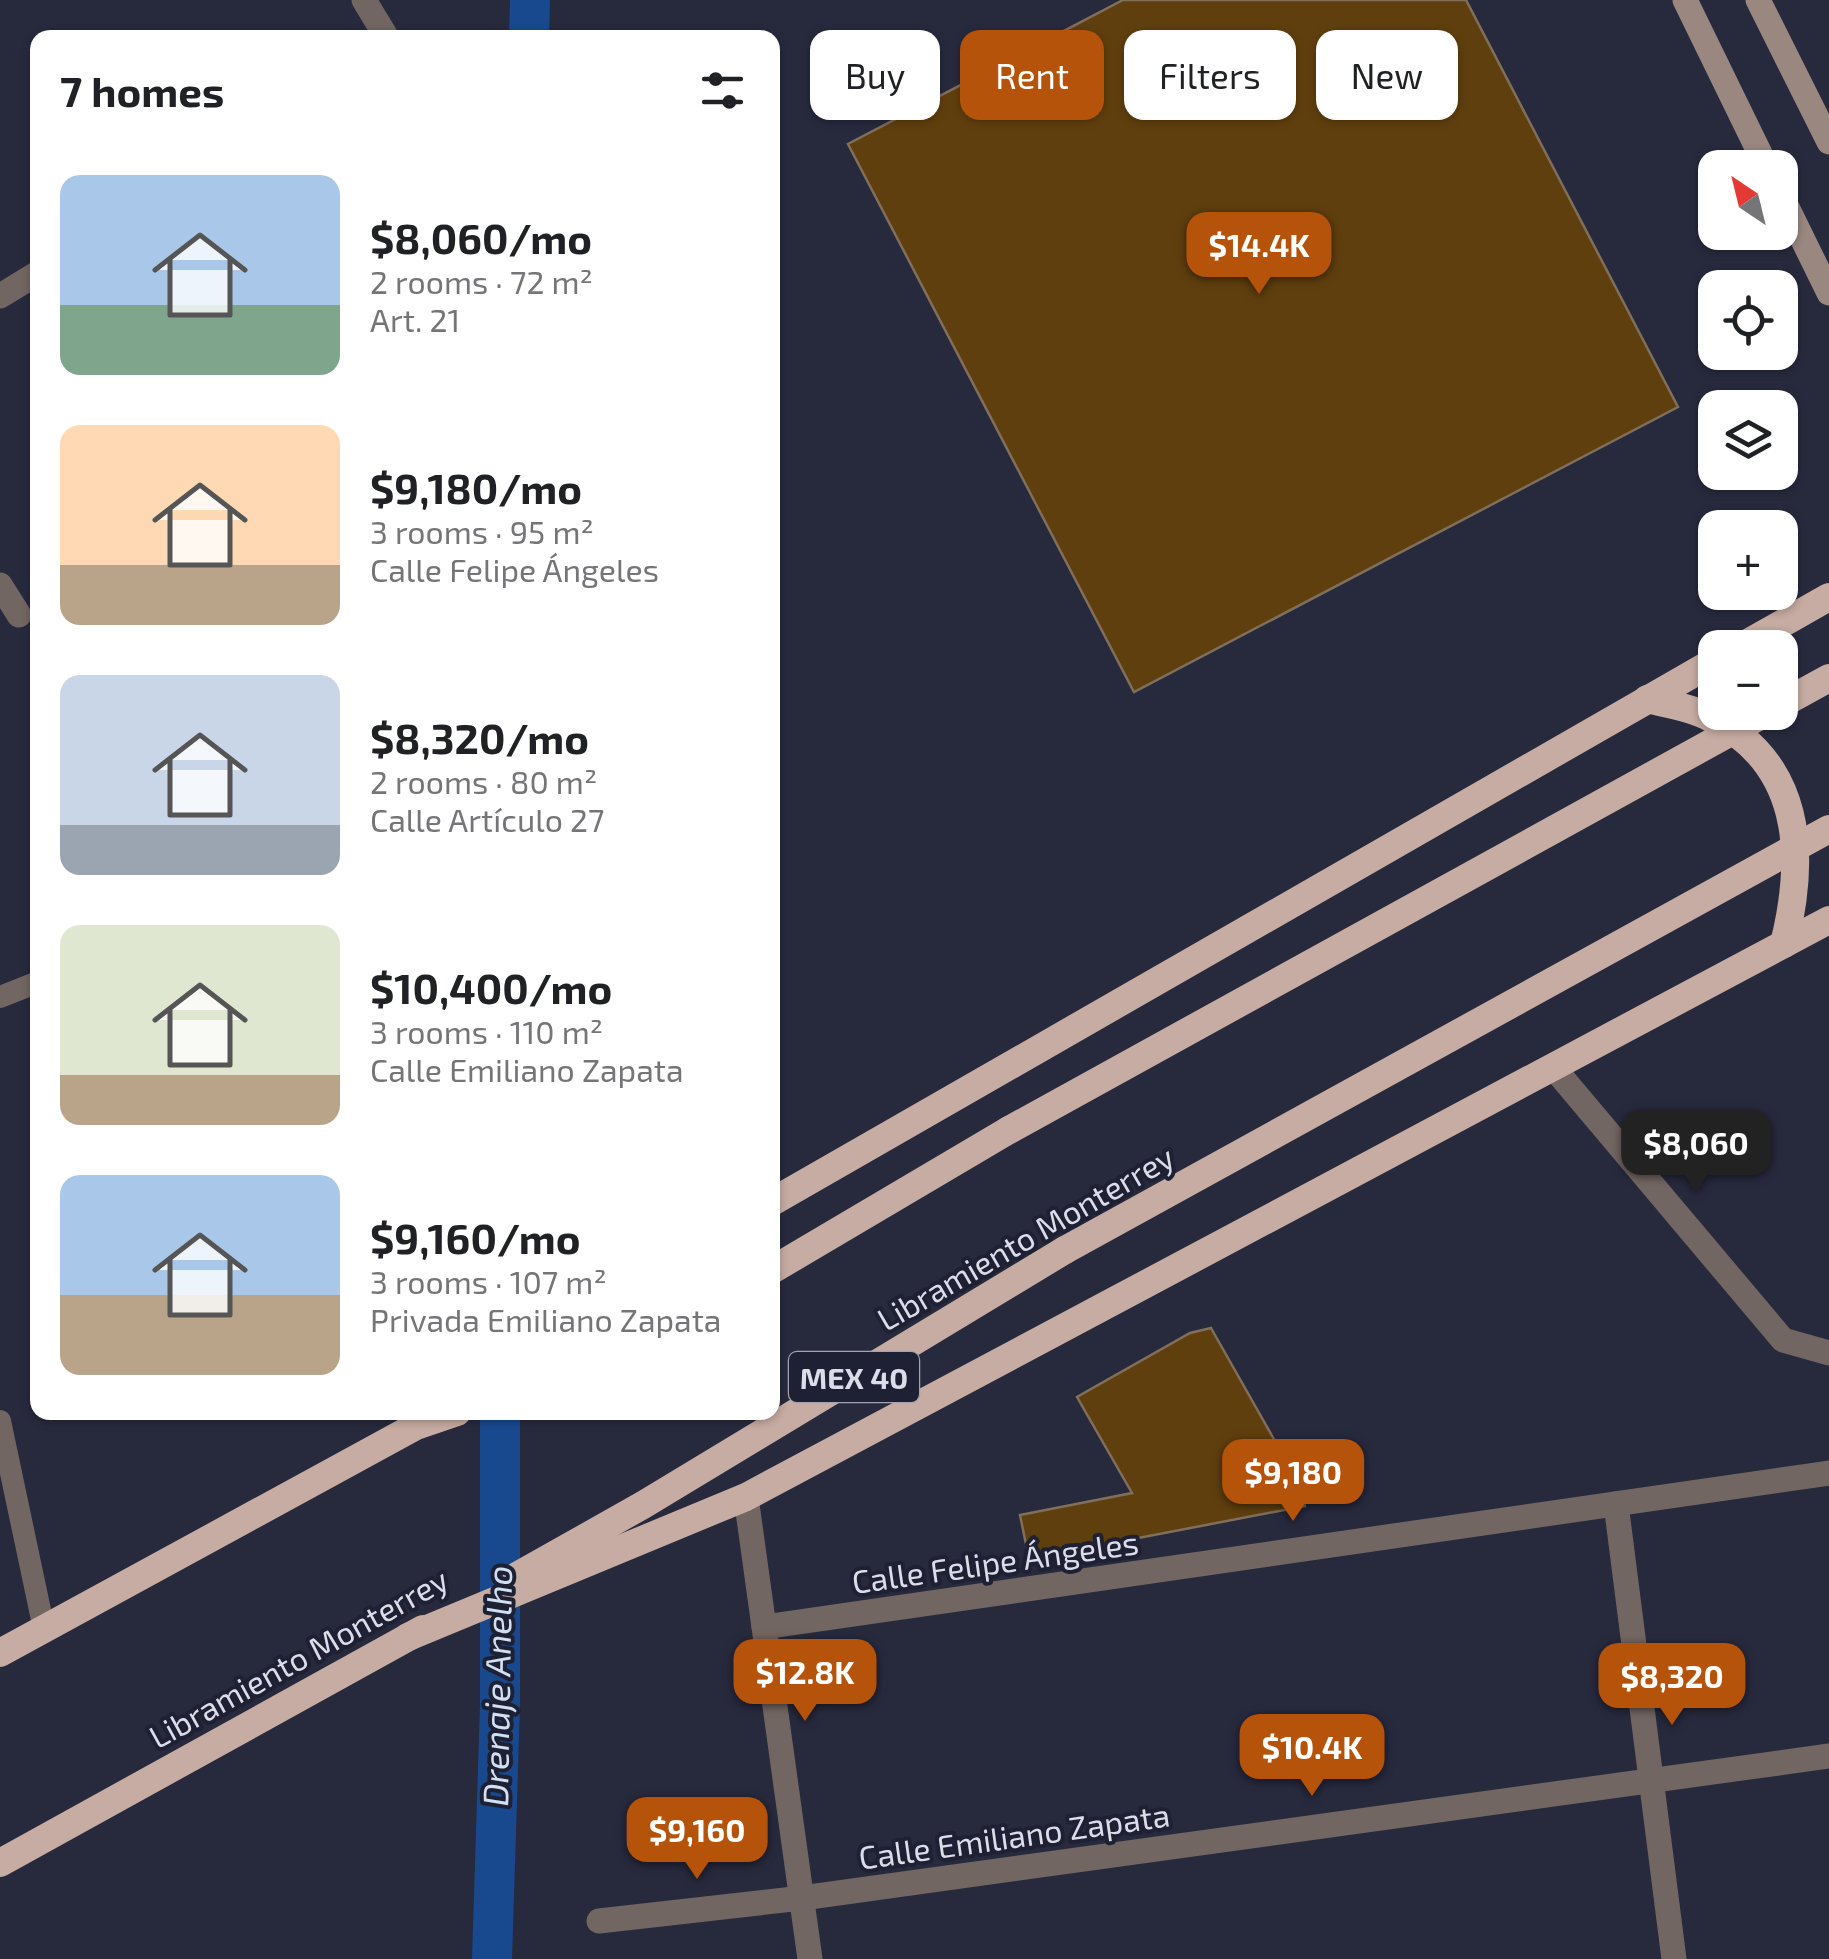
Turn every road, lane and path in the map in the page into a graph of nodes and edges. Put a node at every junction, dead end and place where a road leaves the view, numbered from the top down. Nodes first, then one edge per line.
1 (364, 0) edge
2 (392, 0) edge
3 (1685, 0) edge
4 (1758, 0) edge
5 (385, 30) edge
6 (389, 30) edge
7 (1829, 142) edge
8 (1759, 150) edge
9 (1798, 230) edge
10 (30, 278) edge
11 (1829, 293) edge
12 (0, 296) edge
13 (0, 585) edge
14 (1829, 597) edge
15 (19, 614) dead end
16 (1771, 630) edge
17 (1698, 670) edge
18 (1829, 678) edge
19 (1798, 695) edge
20 (1647, 699) junction
21 (1734, 730) edge
22 (1829, 829) edge
23 (1829, 920) edge
24 (1784, 944) junction
25 (30, 985) edge
26 (0, 997) edge
27 (1552, 1068) junction
28 (780, 1197) edge
29 (780, 1265) edge
30 (1829, 1353) edge
31 (423, 1420) edge
32 (0, 1421) edge
33 (1829, 1474) edge
34 (746, 1497) junction
35 (1616, 1504) junction
36 (764, 1627) junction
37 (44, 1629) junction
38 (408, 1637) junction
39 (0, 1653) edge
40 (1829, 1756) edge
41 (1651, 1779) junction
42 (0, 1862) edge
43 (802, 1898) junction
44 (599, 1921) dead end
45 (810, 1959) edge
46 (1674, 1959) edge

1 - 5 street
2 - 6 street
3 - 8 main road
4 - 7 main road
9 - 11 main road
10 - 12 street
13 - 15 street
14 - 16 highway
17 - 20 highway
18 - 19 highway
20 - 24 highway
20 - 28 highway
21 - 29 highway, bridge
22 - 38 highway, Libramiento Monterrey / MEX 40, bridge
23 - 24 highway
24 - 27 highway
25 - 26 lane
27 - 30 street
27 - 34 highway
31 - 37 highway
32 - 37 lane
33 - 35 street, Calle Felipe Ángeles
34 - 36 street
34 - 38 highway
35 - 36 street, Calle Felipe Ángeles
35 - 41 street
36 - 43 street
37 - 39 highway
38 - 42 highway, Libramiento Monterrey
40 - 41 street, Calle Emiliano Zapata
41 - 43 street, Calle Emiliano Zapata
41 - 46 street
43 - 44 street, Calle Emiliano Zapata
43 - 45 street

